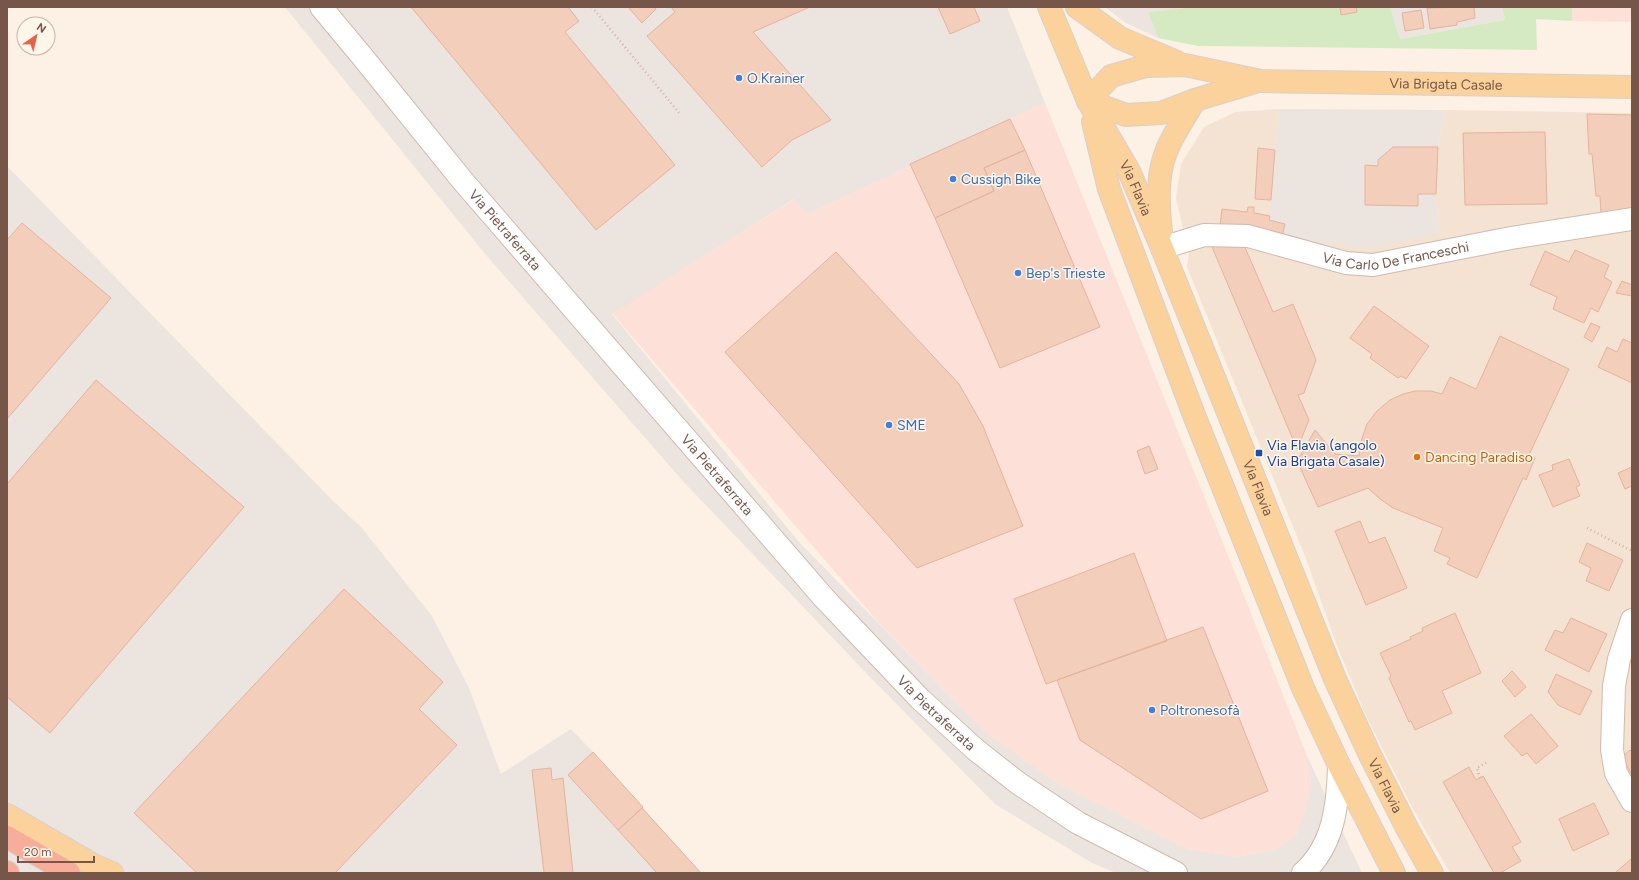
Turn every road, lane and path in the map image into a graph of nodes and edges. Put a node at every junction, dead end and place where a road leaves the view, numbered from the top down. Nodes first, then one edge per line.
1 (321, 7) edge
2 (592, 7) edge
3 (1049, 7) edge
4 (1077, 7) edge
5 (1185, 66) junction
6 (1261, 80) junction
7 (1632, 87) edge
8 (1195, 100) junction
9 (1088, 102) junction
10 (680, 114) dead end
11 (1632, 219) edge
12 (1162, 248) junction
13 (1587, 528) dead end
14 (1632, 551) edge
15 (1632, 620) edge
16 (1487, 762) dead end
17 (1339, 765) junction
18 (1480, 778) dead end
19 (1632, 801) edge
20 (7, 815) edge
21 (7, 837) edge
22 (69, 873) edge
23 (112, 873) edge
24 (1176, 873) edge
25 (1303, 873) edge
26 (1394, 873) edge
27 (1432, 873) edge

1 - 24 street, Via Pietraferrata
2 - 10 path
3 - 9 main road, Via Flavia
4 - 5 main road, Via Brigata Casale
5 - 6 main road, Via Brigata Casale
5 - 9 main road, Via Brigata Casale
6 - 7 main road, Via Brigata Casale
6 - 8 main road, Via Brigata Casale
8 - 9 main road, Via Brigata Casale
8 - 12 main road
9 - 12 main road, Via Flavia
9 - 17 main road, Via Flavia
11 - 12 street, Via Carlo De Franceschi
12 - 27 main road, Via Flavia
13 - 14 path
15 - 19 street
16 - 18 path
17 - 25 street
17 - 26 main road, Via Flavia
20 - 23 main road
21 - 22 highway

